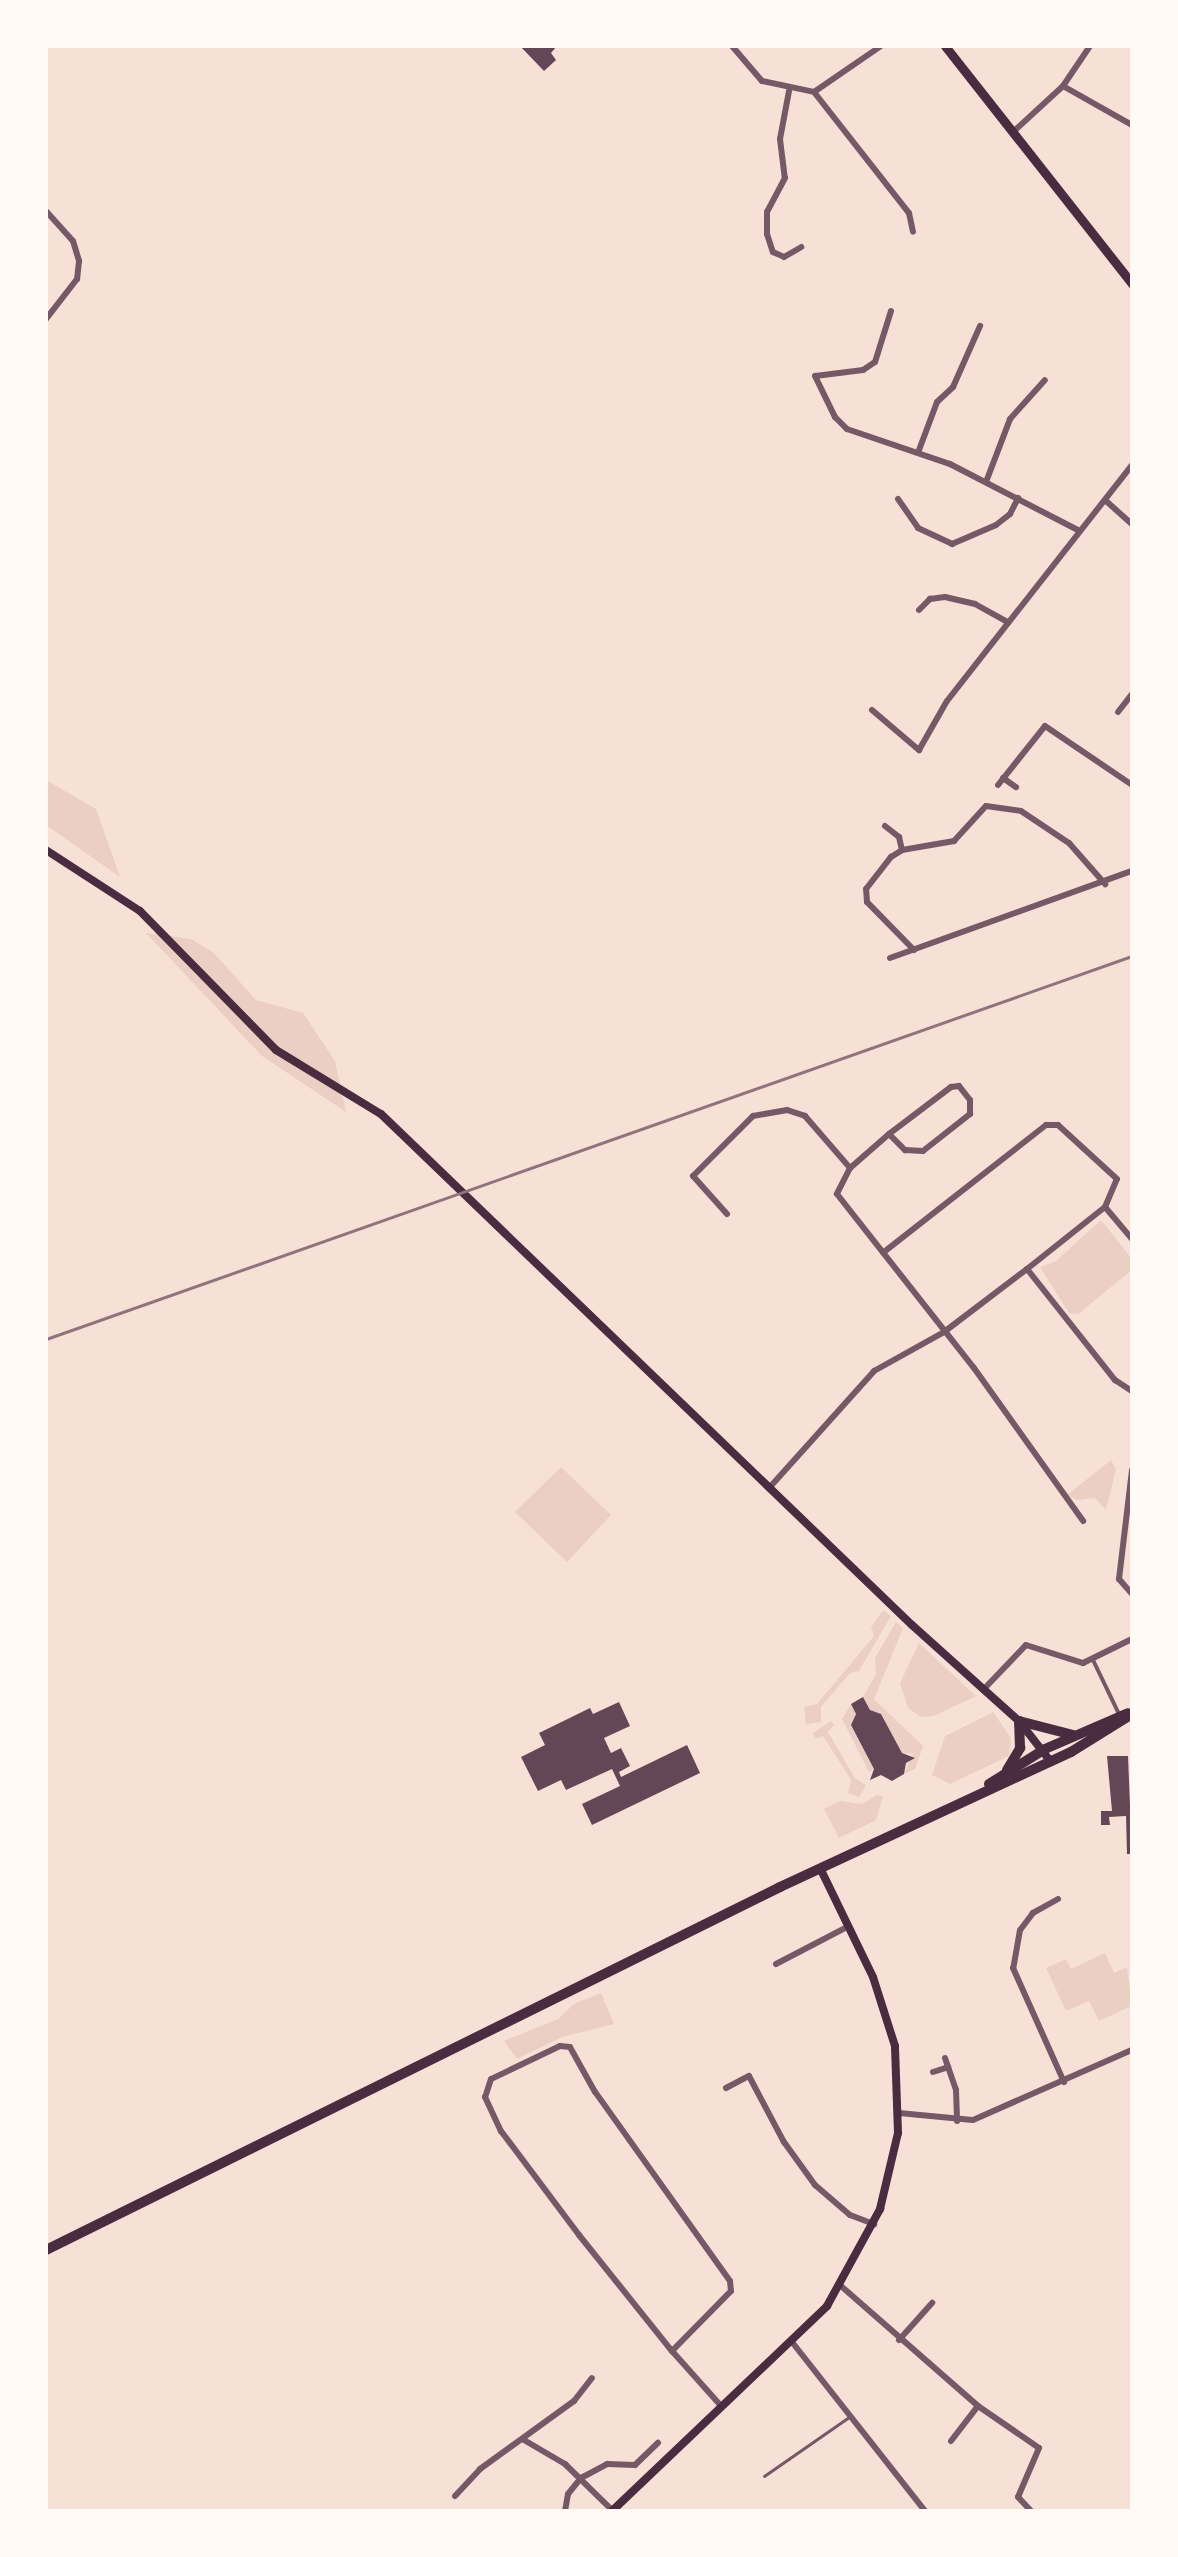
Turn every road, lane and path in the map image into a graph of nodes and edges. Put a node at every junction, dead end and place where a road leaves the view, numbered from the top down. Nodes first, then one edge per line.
1 (732, 46) edge
2 (881, 46) edge
3 (945, 46) edge
4 (1090, 46) edge
5 (1063, 86) junction
6 (789, 91) junction
7 (814, 92) junction
8 (1132, 125) edge
9 (1013, 132) junction
10 (46, 211) edge
11 (913, 232) dead end
12 (801, 247) dead end
13 (1132, 284) edge
14 (891, 311) dead end
15 (46, 319) edge
16 (980, 326) dead end
17 (1045, 380) dead end
18 (919, 450) junction
19 (1132, 465) edge
20 (986, 482) junction
21 (1018, 498) junction
22 (898, 499) dead end
23 (1105, 500) junction
24 (1132, 524) edge
25 (1080, 531) junction
26 (919, 610) dead end
27 (1008, 622) junction
28 (1132, 694) edge
29 (872, 710) dead end
30 (1118, 712) dead end
31 (1003, 778) junction
32 (998, 785) dead end
33 (1132, 785) edge
34 (1016, 787) dead end
35 (885, 826) dead end
36 (46, 850) edge
37 (902, 850) junction
38 (1132, 871) edge
39 (1105, 884) junction
40 (914, 950) junction
41 (890, 958) dead end
42 (889, 1134) junction
43 (850, 1168) junction
44 (1105, 1207) junction
45 (727, 1214) dead end
46 (1132, 1239) edge
47 (883, 1253) junction
48 (1027, 1269) junction
49 (944, 1332) junction
50 (1132, 1391) edge
51 (1132, 1470) edge
52 (770, 1487) junction
53 (1083, 1521) dead end
54 (1132, 1545) edge
55 (1122, 1546) junction
56 (1132, 1594) edge
57 (1132, 1639) edge
58 (1093, 1660) junction
59 (983, 1690) junction
60 (1132, 1713) edge
61 (1120, 1716) junction
62 (1019, 1721) junction
63 (1074, 1735) junction
64 (1045, 1749) junction
65 (1051, 1762) junction
66 (1006, 1771) junction
67 (974, 1794) junction
68 (820, 1868) junction
69 (1058, 1899) dead end
70 (849, 1926) junction
71 (776, 1964) dead end
72 (1132, 2050) edge
73 (945, 2058) dead end
74 (948, 2067) junction
75 (933, 2072) dead end
76 (1064, 2082) junction
77 (726, 2088) dead end
78 (899, 2113) junction
79 (957, 2121) junction
80 (874, 2224) junction
81 (46, 2250) edge
82 (841, 2286) junction
83 (932, 2303) dead end
84 (899, 2340) junction
85 (792, 2342) junction
86 (672, 2351) junction
87 (592, 2378) dead end
88 (575, 2379) dead end
89 (584, 2388) junction
90 (978, 2406) junction
91 (722, 2407) junction
92 (852, 2415) junction
93 (524, 2440) junction
94 (951, 2441) dead end
95 (658, 2443) dead end
96 (764, 2476) dead end
97 (581, 2478) junction
98 (455, 2496) dead end
99 (565, 2511) edge
100 (612, 2511) edge
101 (925, 2511) edge
102 (1031, 2511) edge

1 - 6 street
2 - 7 street
3 - 9 main road
4 - 5 street
5 - 8 street
5 - 9 street
6 - 7 street
6 - 12 street
7 - 11 street
9 - 13 main road
10 - 15 street
14 - 18 street
16 - 18 street
17 - 20 street
18 - 20 street
19 - 23 street
20 - 21 street
21 - 22 street
21 - 25 street
23 - 24 street
23 - 25 street
25 - 27 street
26 - 27 street
27 - 29 street
28 - 30 street
31 - 32 street
31 - 33 street
31 - 34 street
35 - 37 street
36 - 52 main road
37 - 39 street
37 - 40 street
38 - 39 street
39 - 40 street
40 - 41 street
42 - 42 street
42 - 43 street
43 - 45 street
43 - 47 street
44 - 46 street
44 - 47 street
44 - 48 street
47 - 49 street
48 - 49 street
48 - 50 street
49 - 52 street
49 - 53 street
51 - 55 street
52 - 59 main road
54 - 55 street
55 - 56 street
57 - 58 street
58 - 59 street
58 - 61 street
59 - 62 main road
60 - 61 highway
60 - 65 highway
61 - 63 highway
62 - 63 highway
62 - 64 main road
62 - 66 highway
63 - 64 highway
64 - 65 main road
64 - 66 highway
65 - 67 highway
66 - 67 highway
67 - 68 highway
68 - 70 main road
68 - 81 highway
69 - 76 street
70 - 71 street
70 - 78 main road
72 - 76 street
73 - 74 street
74 - 75 street
74 - 79 street
76 - 79 street
77 - 80 street
78 - 79 street
78 - 80 main road
80 - 82 main road
82 - 84 street
82 - 85 main road
83 - 84 street
84 - 90 street
85 - 91 main road
85 - 92 street
86 - 86 street
86 - 91 street
87 - 89 street
88 - 89 street
89 - 93 street
90 - 94 street
90 - 102 street
91 - 100 main road
92 - 96 lane
92 - 101 street
93 - 97 street
93 - 98 street
95 - 97 street
97 - 99 street
97 - 100 street

